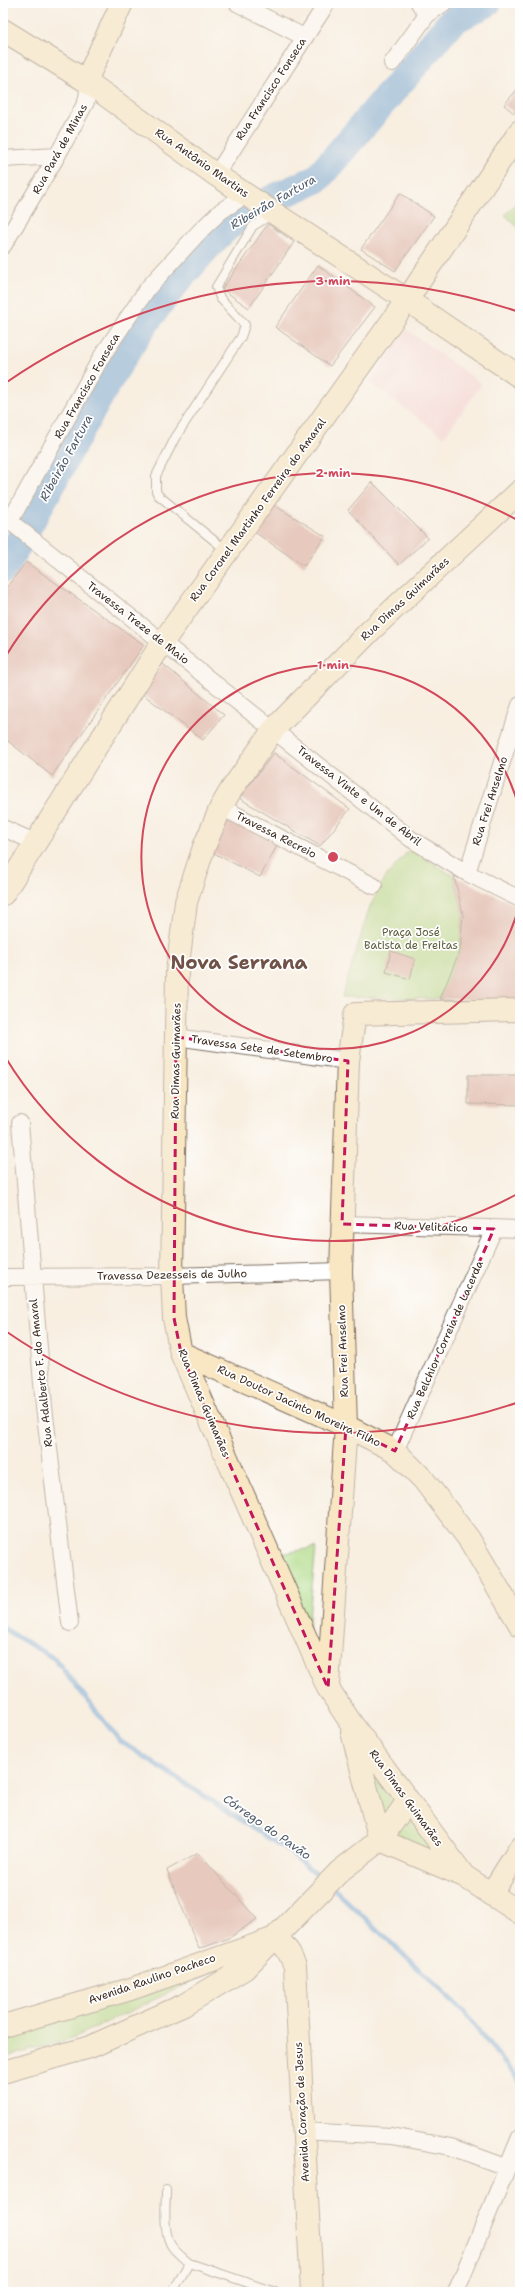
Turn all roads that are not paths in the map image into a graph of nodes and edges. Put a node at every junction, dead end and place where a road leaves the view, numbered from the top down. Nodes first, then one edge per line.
1 (122, 3) edge
2 (237, 3) edge
3 (328, 3) edge
4 (444, 3) edge
5 (423, 9) edge
6 (6, 33) edge
7 (304, 37) junction
8 (392, 63) dead end
9 (86, 81) junction
10 (520, 131) edge
11 (57, 156) junction
12 (3, 159) edge
13 (216, 175) junction
14 (247, 195) junction
15 (273, 212) junction
16 (3, 246) edge
17 (407, 300) junction
18 (520, 377) edge
19 (520, 491) edge
20 (10, 522) edge
21 (228, 552) junction
22 (162, 643) junction
23 (520, 705) edge
24 (274, 729) junction
25 (221, 807) junction
26 (3, 828) edge
27 (36, 843) junction
28 (466, 873) junction
29 (374, 886) dead end
30 (3, 894) edge
31 (520, 899) edge
32 (520, 1010) edge
33 (176, 1037) junction
34 (348, 1061) junction
35 (20, 1123) dead end
36 (342, 1224) junction
37 (520, 1229) edge
38 (494, 1230) junction
39 (341, 1271) junction
40 (172, 1276) junction
41 (3, 1277) edge
42 (32, 1277) junction
43 (181, 1353) junction
44 (346, 1426) junction
45 (395, 1451) junction
46 (70, 1623) dead end
47 (520, 1624) edge
48 (328, 1688) junction
49 (349, 1720) junction
50 (408, 1801) junction
51 (380, 1840) junction
52 (520, 1848) edge
53 (464, 1876) junction
54 (491, 1894) junction
55 (520, 1913) edge
56 (277, 1937) junction
57 (3, 2026) edge
58 (3, 2072) edge
59 (303, 2131) junction
60 (520, 2137) edge
61 (506, 2168) junction
62 (166, 2190) dead end
63 (188, 2263) junction
64 (170, 2292) edge
65 (275, 2292) edge
66 (312, 2292) edge
67 (456, 2292) edge

1 - 9 main road, Rua Pará de Minas
2 - 7 street
3 - 7 street, Rua Francisco Fonseca
4 - 5 street
5 - 8 street
6 - 9 main road, Rua Antônio Martins
7 - 13 street, Rua Francisco Fonseca
9 - 11 street, Rua Pará de Minas
9 - 13 main road, Rua Antônio Martins
10 - 17 main road, Rua Coronel Martinho Ferreira do Amaral
11 - 12 street
11 - 16 street, Rua Pará de Minas
13 - 14 main road, Rua Antônio Martins
14 - 15 main road, Rua Antônio Martins
14 - 20 street, Rua Francisco Fonseca
15 - 17 main road, Rua Antônio Martins
15 - 21 lane
17 - 18 main road, Rua Antônio Martins
17 - 21 main road, Rua Coronel Martinho Ferreira do Amaral
19 - 24 main road, Rua Dimas Guimarães
20 - 22 street, Travessa Treze de Maio
21 - 22 main road, Rua Coronel Martinho Ferreira do Amaral
22 - 24 street, Travessa Treze de Maio
22 - 27 main road, Rua Coronel Martinho Ferreira do Amaral
23 - 28 street, Rua Frei Anselmo
24 - 25 main road, Rua Dimas Guimarães
24 - 28 street, Travessa Vinte e Um de Abril
25 - 29 street, Travessa Recreio
25 - 33 main road, Rua Dimas Guimarães
26 - 27 street
27 - 30 main road, Rua Coronel Martinho Ferreira do Amaral
28 - 31 street, Travessa Vinte e Um de Abril
32 - 34 main road, Rua Frei Anselmo
33 - 34 street, Travessa Sete de Setembro
33 - 40 main road, Rua Dimas Guimarães
34 - 36 main road, Rua Frei Anselmo
35 - 42 street, Rua Adalberto F. do Amaral
36 - 38 street, Rua Velitatico
36 - 39 main road, Rua Frei Anselmo
37 - 38 street, Rua Velitatico
38 - 45 street, Rua Belchior Correia de Lacerda
39 - 40 street, Travessa Dezesseis de Julho
39 - 44 main road, Rua Frei Anselmo
40 - 42 street, Travessa Dezesseis de Julho
40 - 43 main road, Rua Dimas Guimarães
41 - 42 street, Travessa Dezesseis de Julho
42 - 46 street, Rua Adalberto F. do Amaral
43 - 44 main road, Rua Doutor Jacinto Moreira Filho
43 - 48 main road, Rua Dimas Guimarães
44 - 45 main road, Rua Doutor Jacinto Moreira Filho
44 - 48 main road, Rua Frei Anselmo
45 - 47 main road, Rua Doutor Jacinto Moreira Filho
48 - 49 main road, Rua Dimas Guimarães
49 - 50 main road, Rua Dimas Guimarães
49 - 51 main road, Rua Dimas Guimarães
50 - 51 main road, Avenida Raulino Pacheco
50 - 53 main road, Rua Dimas Guimarães
51 - 53 main road, Rua Dimas Guimarães
51 - 56 main road, Avenida Raulino Pacheco
52 - 54 main road
53 - 54 main road, Rua Dimas Guimarães
54 - 55 main road, Rua Dimas Guimarães
56 - 57 main road, Avenida Raulino Pacheco
56 - 58 main road, Avenida Raulino Pacheco
56 - 59 main road, Avenida Coração de Jesus
59 - 61 street
59 - 66 main road, Avenida Coração de Jesus
60 - 61 street
61 - 67 street
62 - 63 lane
63 - 64 lane
63 - 65 lane

